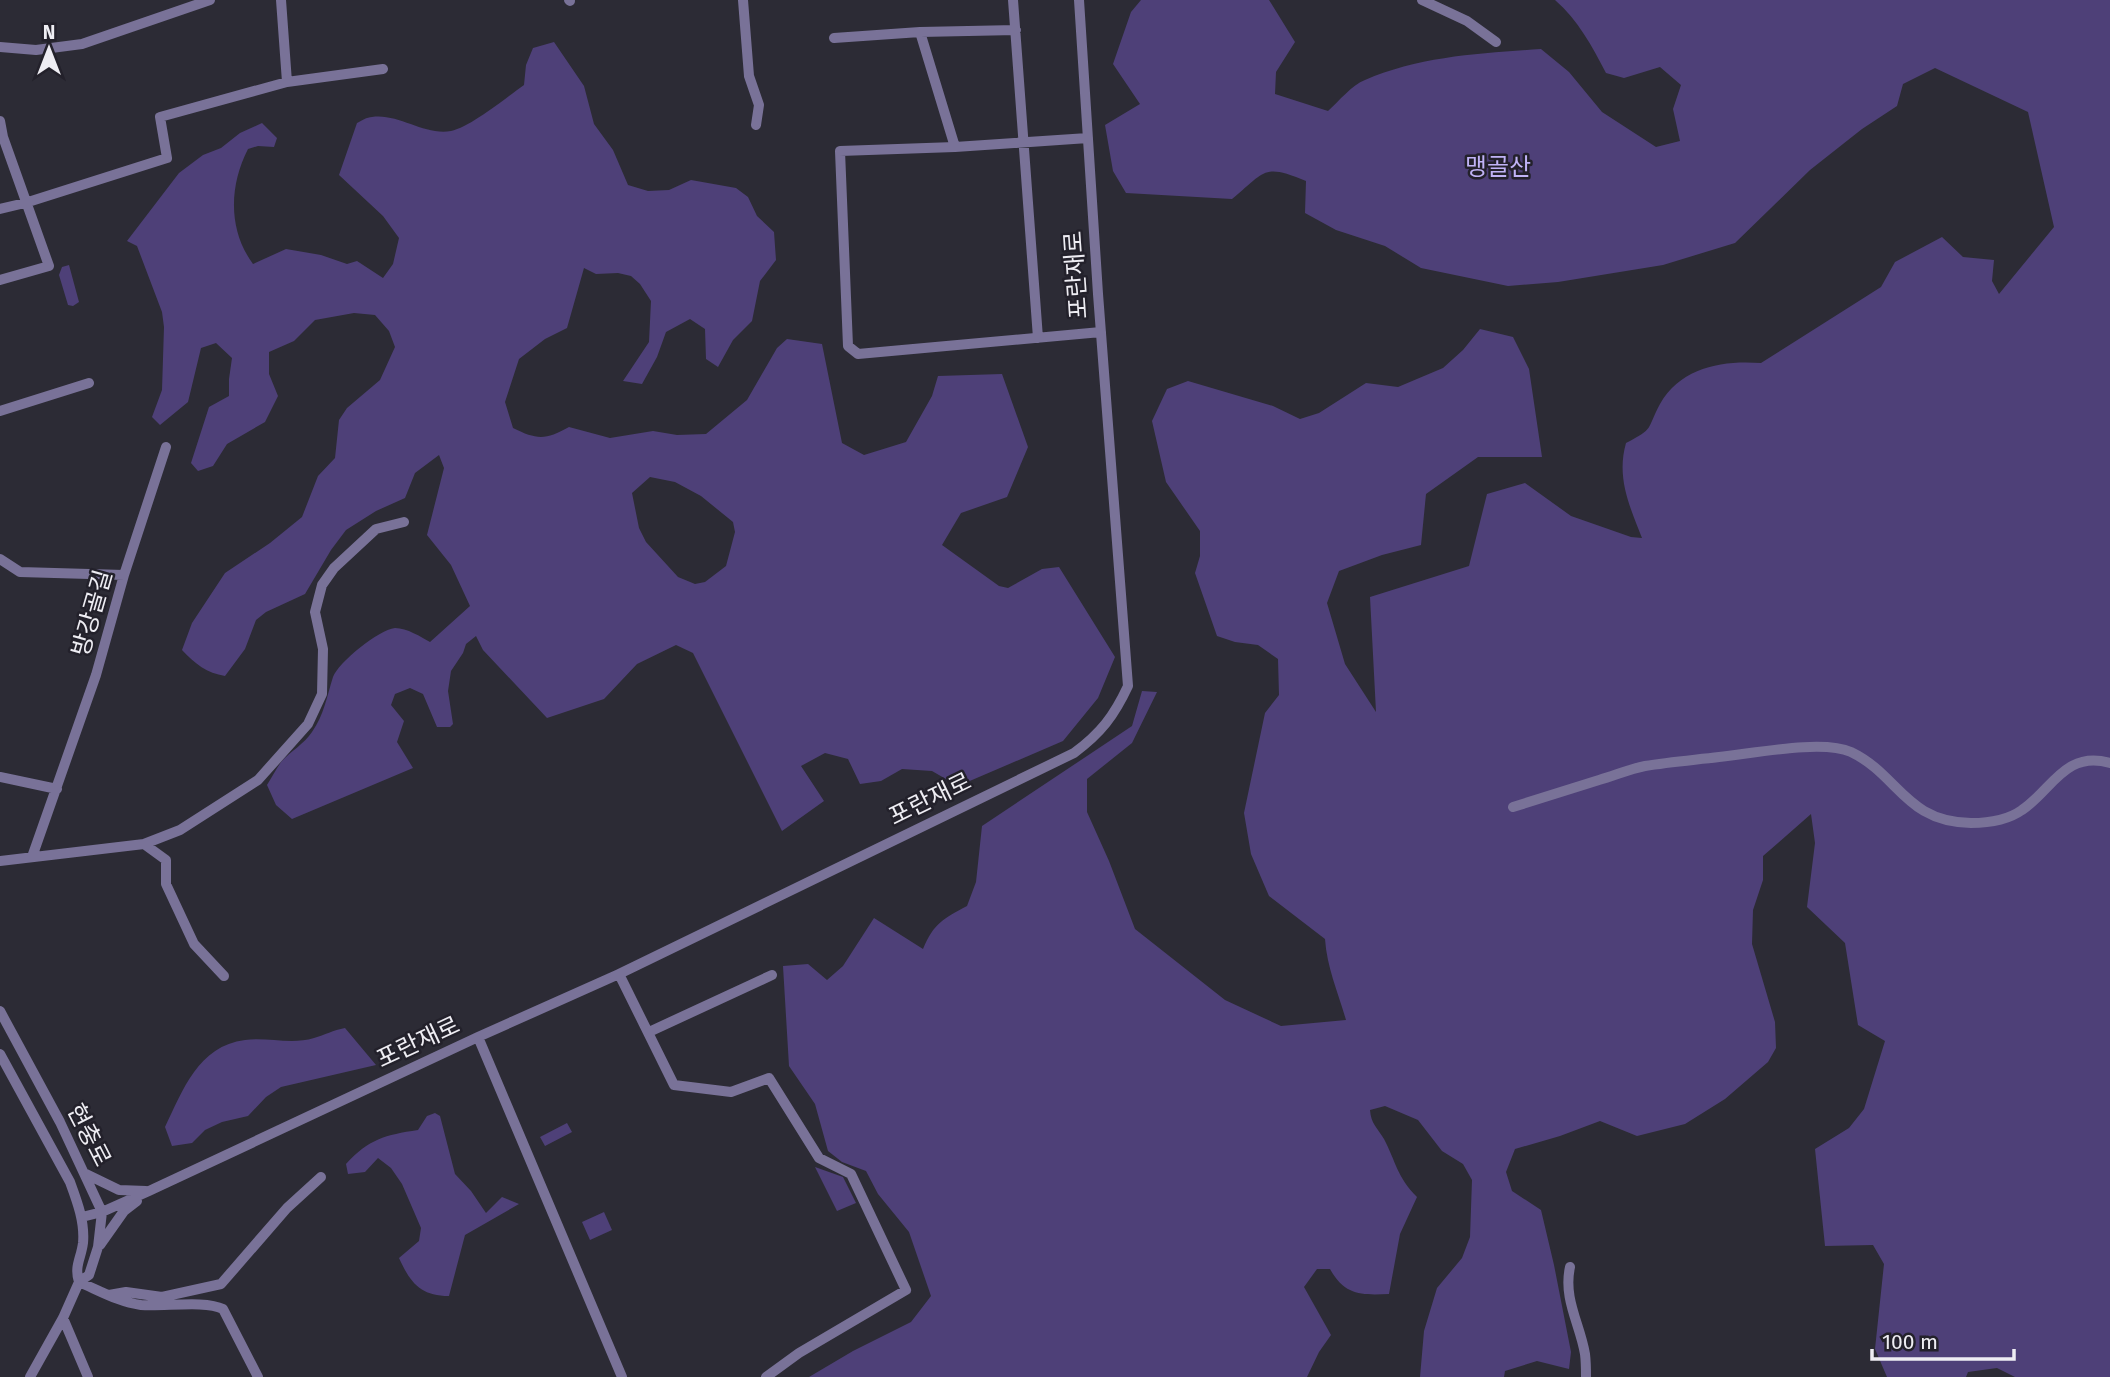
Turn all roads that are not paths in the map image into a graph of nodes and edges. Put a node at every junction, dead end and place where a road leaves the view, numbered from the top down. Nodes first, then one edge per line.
1 (210, 0) edge
2 (281, 0) edge
3 (743, 0) edge
4 (1013, 0) edge
5 (1079, 0) edge
6 (1422, 0) edge
7 (1016, 30) junction
8 (920, 32) junction
9 (834, 38) dead end
10 (1496, 42) dead end
11 (0, 47) edge
12 (383, 69) dead end
13 (286, 82) junction
14 (0, 121) edge
15 (756, 125) dead end
16 (1, 137) edge
17 (1088, 138) junction
18 (1025, 141) junction
19 (956, 147) junction
20 (25, 204) junction
21 (0, 209) edge
22 (0, 280) edge
23 (1101, 331) junction
24 (1038, 338) junction
25 (89, 383) dead end
26 (0, 411) edge
27 (166, 447) dead end
28 (404, 522) dead end
29 (0, 559) edge
30 (124, 575) junction
31 (2110, 763) edge
32 (0, 777) edge
33 (57, 789) junction
34 (1513, 807) dead end
35 (144, 844) junction
36 (32, 857) junction
37 (0, 861) edge
38 (619, 974) junction
39 (772, 975) dead end
40 (224, 976) dead end
41 (0, 1011) edge
42 (649, 1032) junction
43 (478, 1037) junction
44 (0, 1054) edge
45 (86, 1174) junction
46 (321, 1177) dead end
47 (149, 1191) junction
48 (102, 1212) junction
49 (82, 1217) junction
50 (99, 1247) junction
51 (1570, 1267) dead end
52 (79, 1282) junction
53 (109, 1295) junction
54 (63, 1318) junction
55 (30, 1377) edge
56 (88, 1377) edge
57 (258, 1377) edge
58 (622, 1377) edge
59 (766, 1377) edge
60 (1586, 1377) edge

1 - 11 street
2 - 13 street
3 - 15 street
4 - 7 street
5 - 17 street, 포란재로
6 - 10 street
7 - 8 street
7 - 18 street
8 - 9 street
8 - 19 street
12 - 13 street
13 - 20 street
14 - 16 street
16 - 20 street
17 - 18 street
17 - 23 street, 포란재로
18 - 19 street
18 - 24 street
19 - 24 street
20 - 21 street
20 - 22 street
23 - 24 street
23 - 38 street, 포란재로
25 - 26 street
27 - 30 street, 방강골길
28 - 35 street
29 - 30 street
30 - 33 street, 방강골길
31 - 34 street
32 - 33 street
33 - 36 street, 방강골길
35 - 36 street
35 - 40 street
36 - 37 street
38 - 42 street
38 - 43 street, 포란재로
39 - 42 street
41 - 45 street, 현충로
42 - 59 street
43 - 47 street, 포란재로
43 - 58 street
44 - 49 street, 현충로
45 - 47 street
45 - 48 street, 현충로
46 - 53 street
47 - 48 street, 포란재로
47 - 50 street
48 - 49 street, 포란재로
48 - 50 street, 현충로
49 - 52 street, 현충로
50 - 52 street, 현충로
51 - 60 street
52 - 53 street
52 - 54 street, 현충로
53 - 57 street
54 - 55 street, 현충로
54 - 56 street

